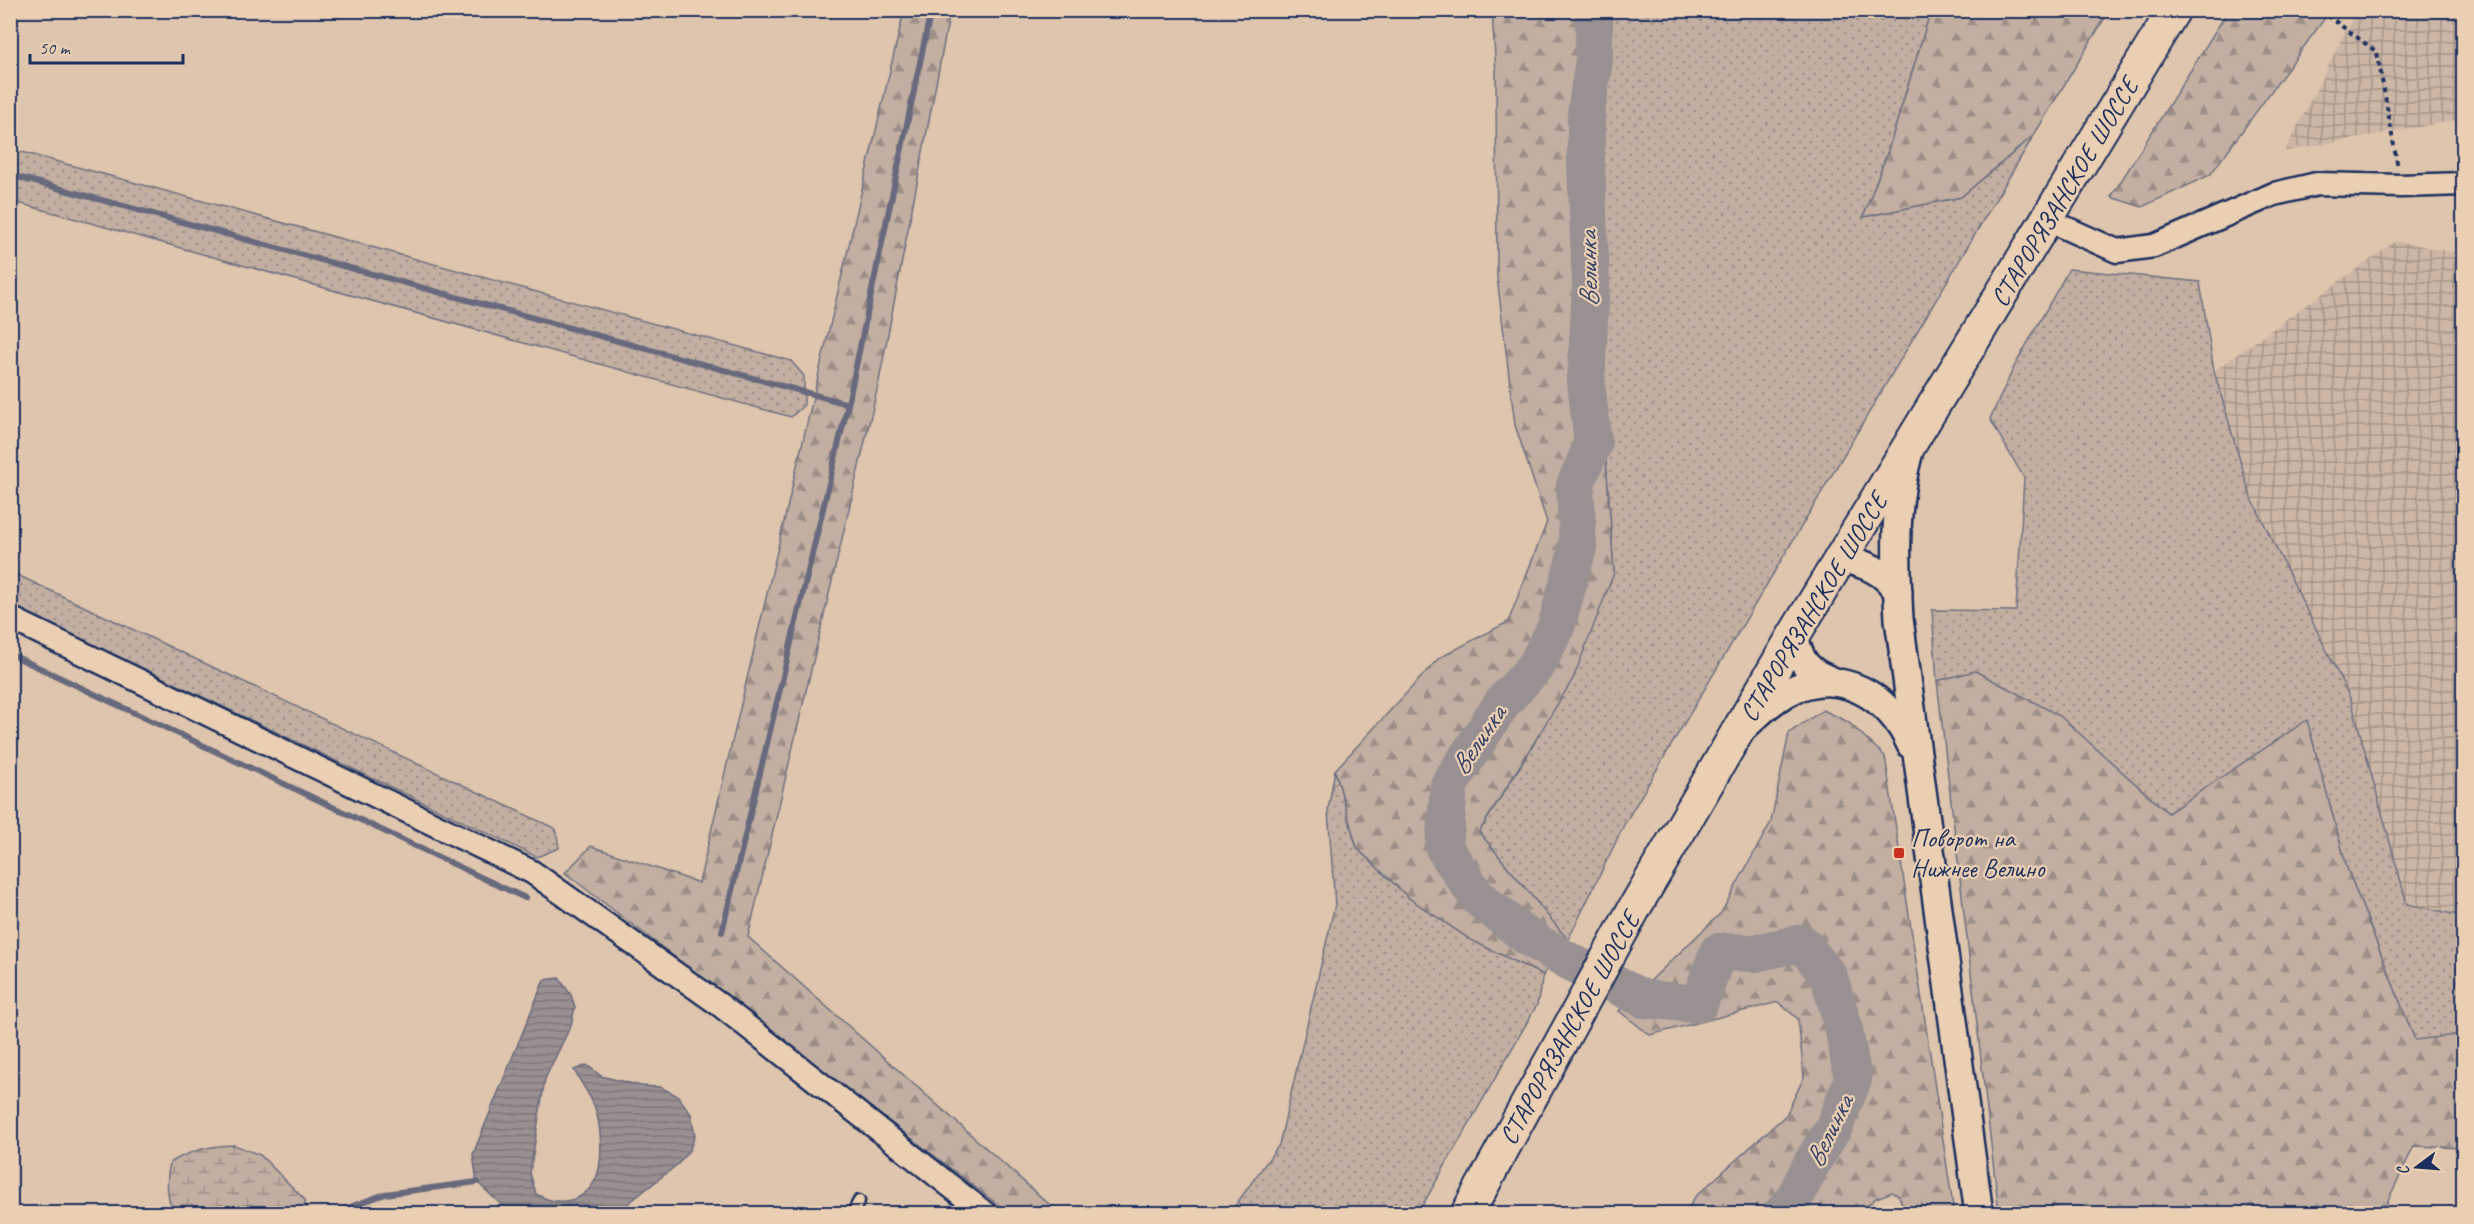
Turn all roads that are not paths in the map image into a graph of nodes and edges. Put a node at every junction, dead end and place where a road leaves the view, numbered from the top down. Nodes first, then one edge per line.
1 (2174, 10) edge
2 (2463, 184) edge
3 (2048, 220) junction
4 (1910, 445) junction
5 (1841, 558) junction
6 (1898, 591) junction
7 (10, 618) edge
8 (1794, 635) junction
9 (1836, 683) junction
10 (1737, 733) junction
11 (1918, 762) junction
12 (859, 1201) dead end
13 (852, 1214) edge
14 (986, 1214) edge
15 (1467, 1214) edge
16 (1979, 1214) edge

1 - 3 main road, СТАРОРЯЗАНСКОЕ ШОССЕ
2 - 3 street
3 - 4 main road, СТАРОРЯЗАНСКОЕ ШОССЕ
4 - 5 main road, СТАРОРЯЗАНСКОЕ ШОССЕ
4 - 6 street
5 - 6 street
5 - 8 main road, СТАРОРЯЗАНСКОЕ ШОССЕ
6 - 11 street
7 - 14 street
8 - 9 street
8 - 10 main road, СТАРОРЯЗАНСКОЕ ШОССЕ
9 - 10 street
9 - 11 street
10 - 15 main road, СТАРОРЯЗАНСКОЕ ШОССЕ
11 - 16 street
12 - 13 lane

